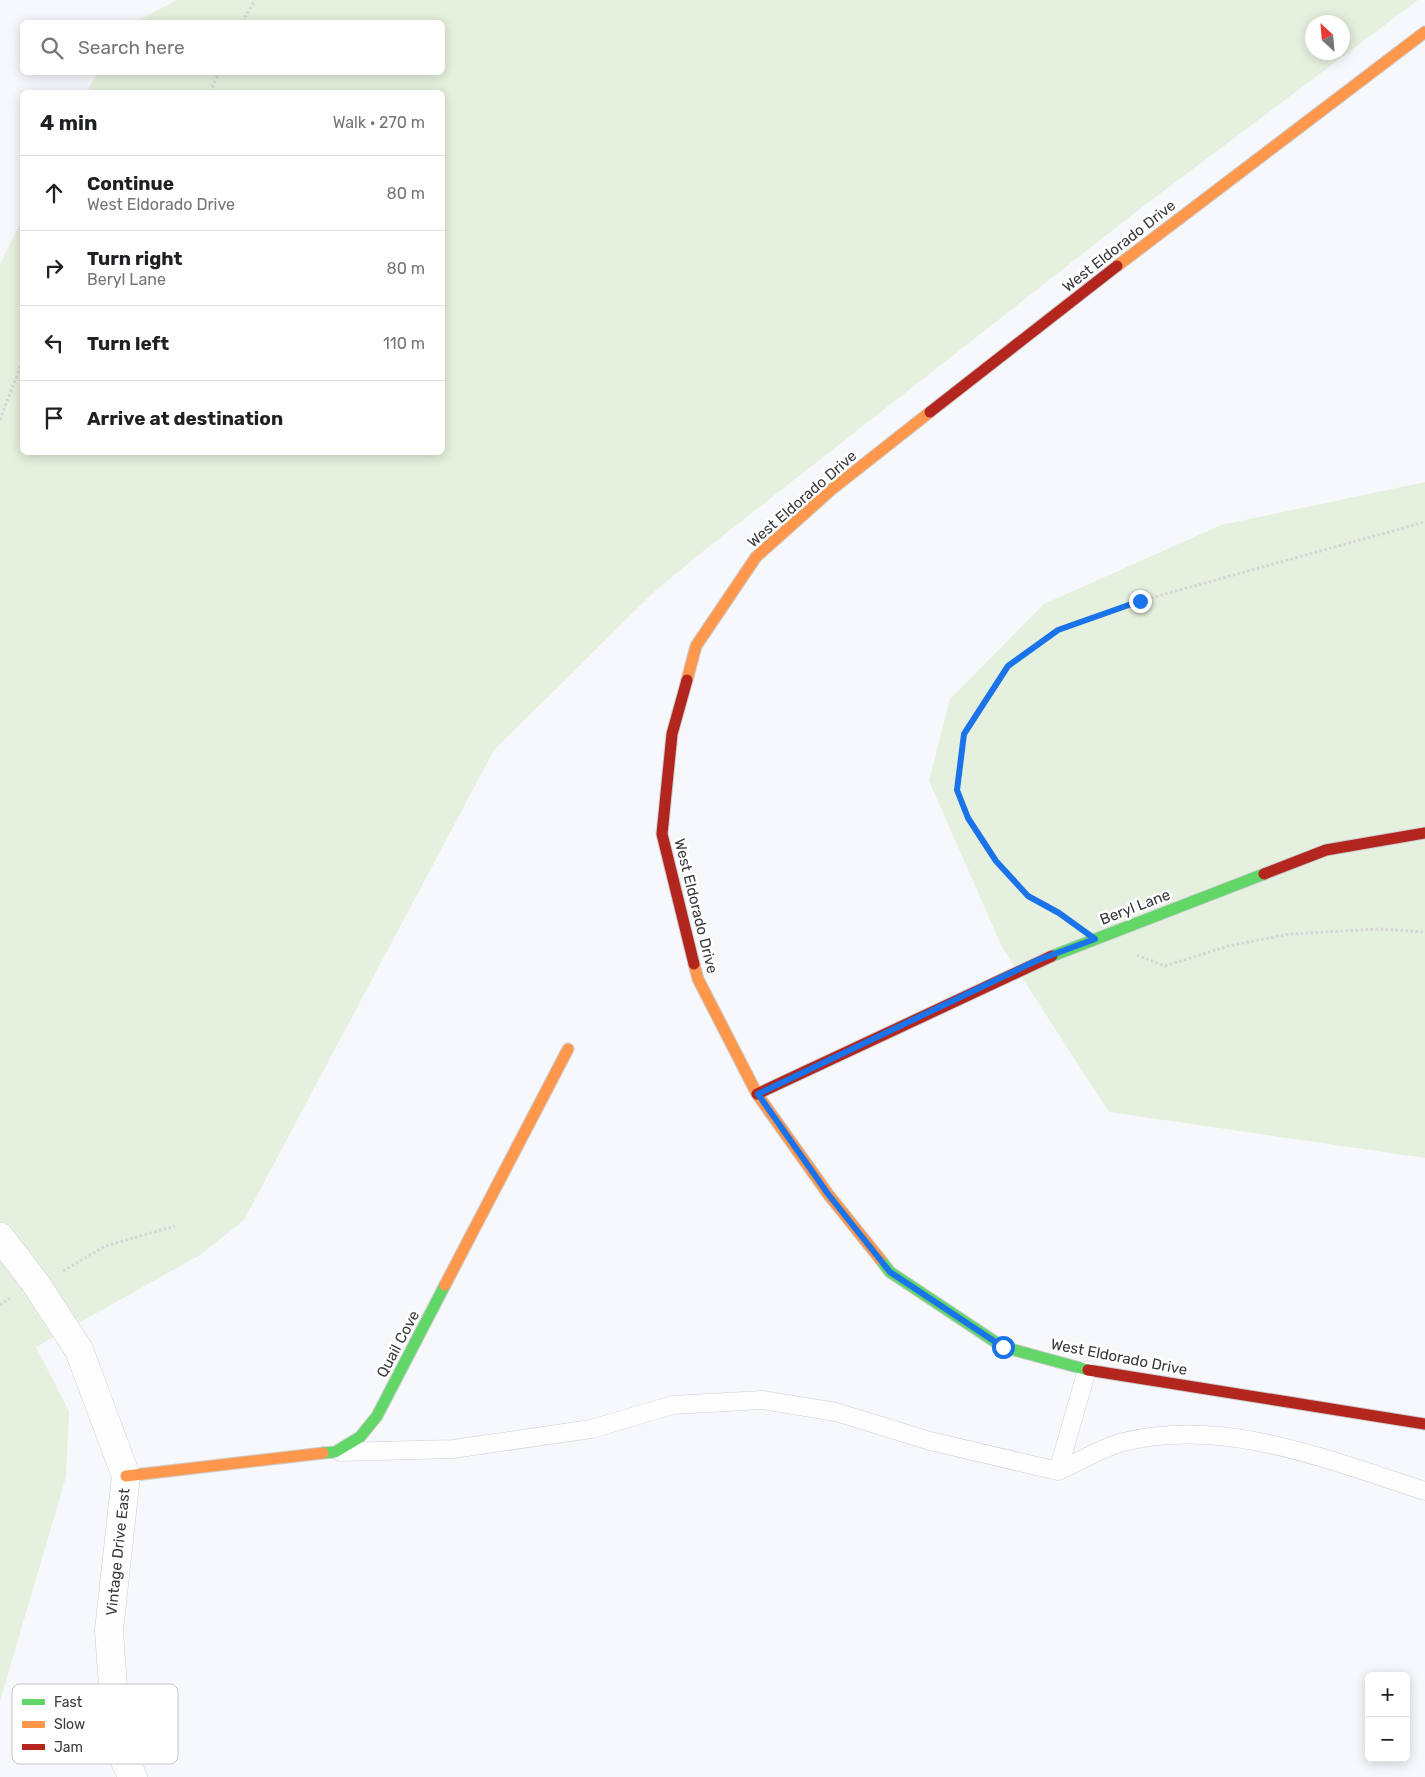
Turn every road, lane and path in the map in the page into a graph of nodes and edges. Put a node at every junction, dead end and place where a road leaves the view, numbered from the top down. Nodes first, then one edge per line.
1 (255, 0) edge
2 (243, 20) edge
3 (1425, 32) edge
4 (218, 75) edge
5 (211, 90) edge
6 (20, 367) edge
7 (0, 420) edge
8 (1425, 522) edge
9 (1425, 833) edge
10 (1425, 932) edge
11 (1095, 939) junction
12 (568, 1049) dead end
13 (758, 1094) junction
14 (175, 1226) dead end
15 (0, 1238) edge
16 (37, 1286) junction
17 (0, 1305) edge
18 (1087, 1370) junction
19 (1425, 1424) edge
20 (335, 1452) junction
21 (1058, 1471) junction
22 (126, 1476) junction
23 (1425, 1492) edge
24 (113, 1684) edge
25 (126, 1764) edge
26 (133, 1777) edge

1 - 2 path
3 - 13 street, West Eldorado Drive
4 - 5 path
6 - 7 path
8 - 11 path
9 - 11 street, Beryl Lane
10 - 11 path
11 - 13 street, Beryl Lane
12 - 20 street, Quail Cove
13 - 18 street, West Eldorado Drive
14 - 16 path
15 - 16 street, Vintage Drive East
16 - 17 path
16 - 22 street, Vintage Drive East
18 - 19 street, West Eldorado Drive
18 - 21 lane
20 - 21 lane
20 - 22 street, Quail Cove
21 - 23 lane
22 - 24 street, Vintage Drive East
25 - 26 street, Vintage Drive East

